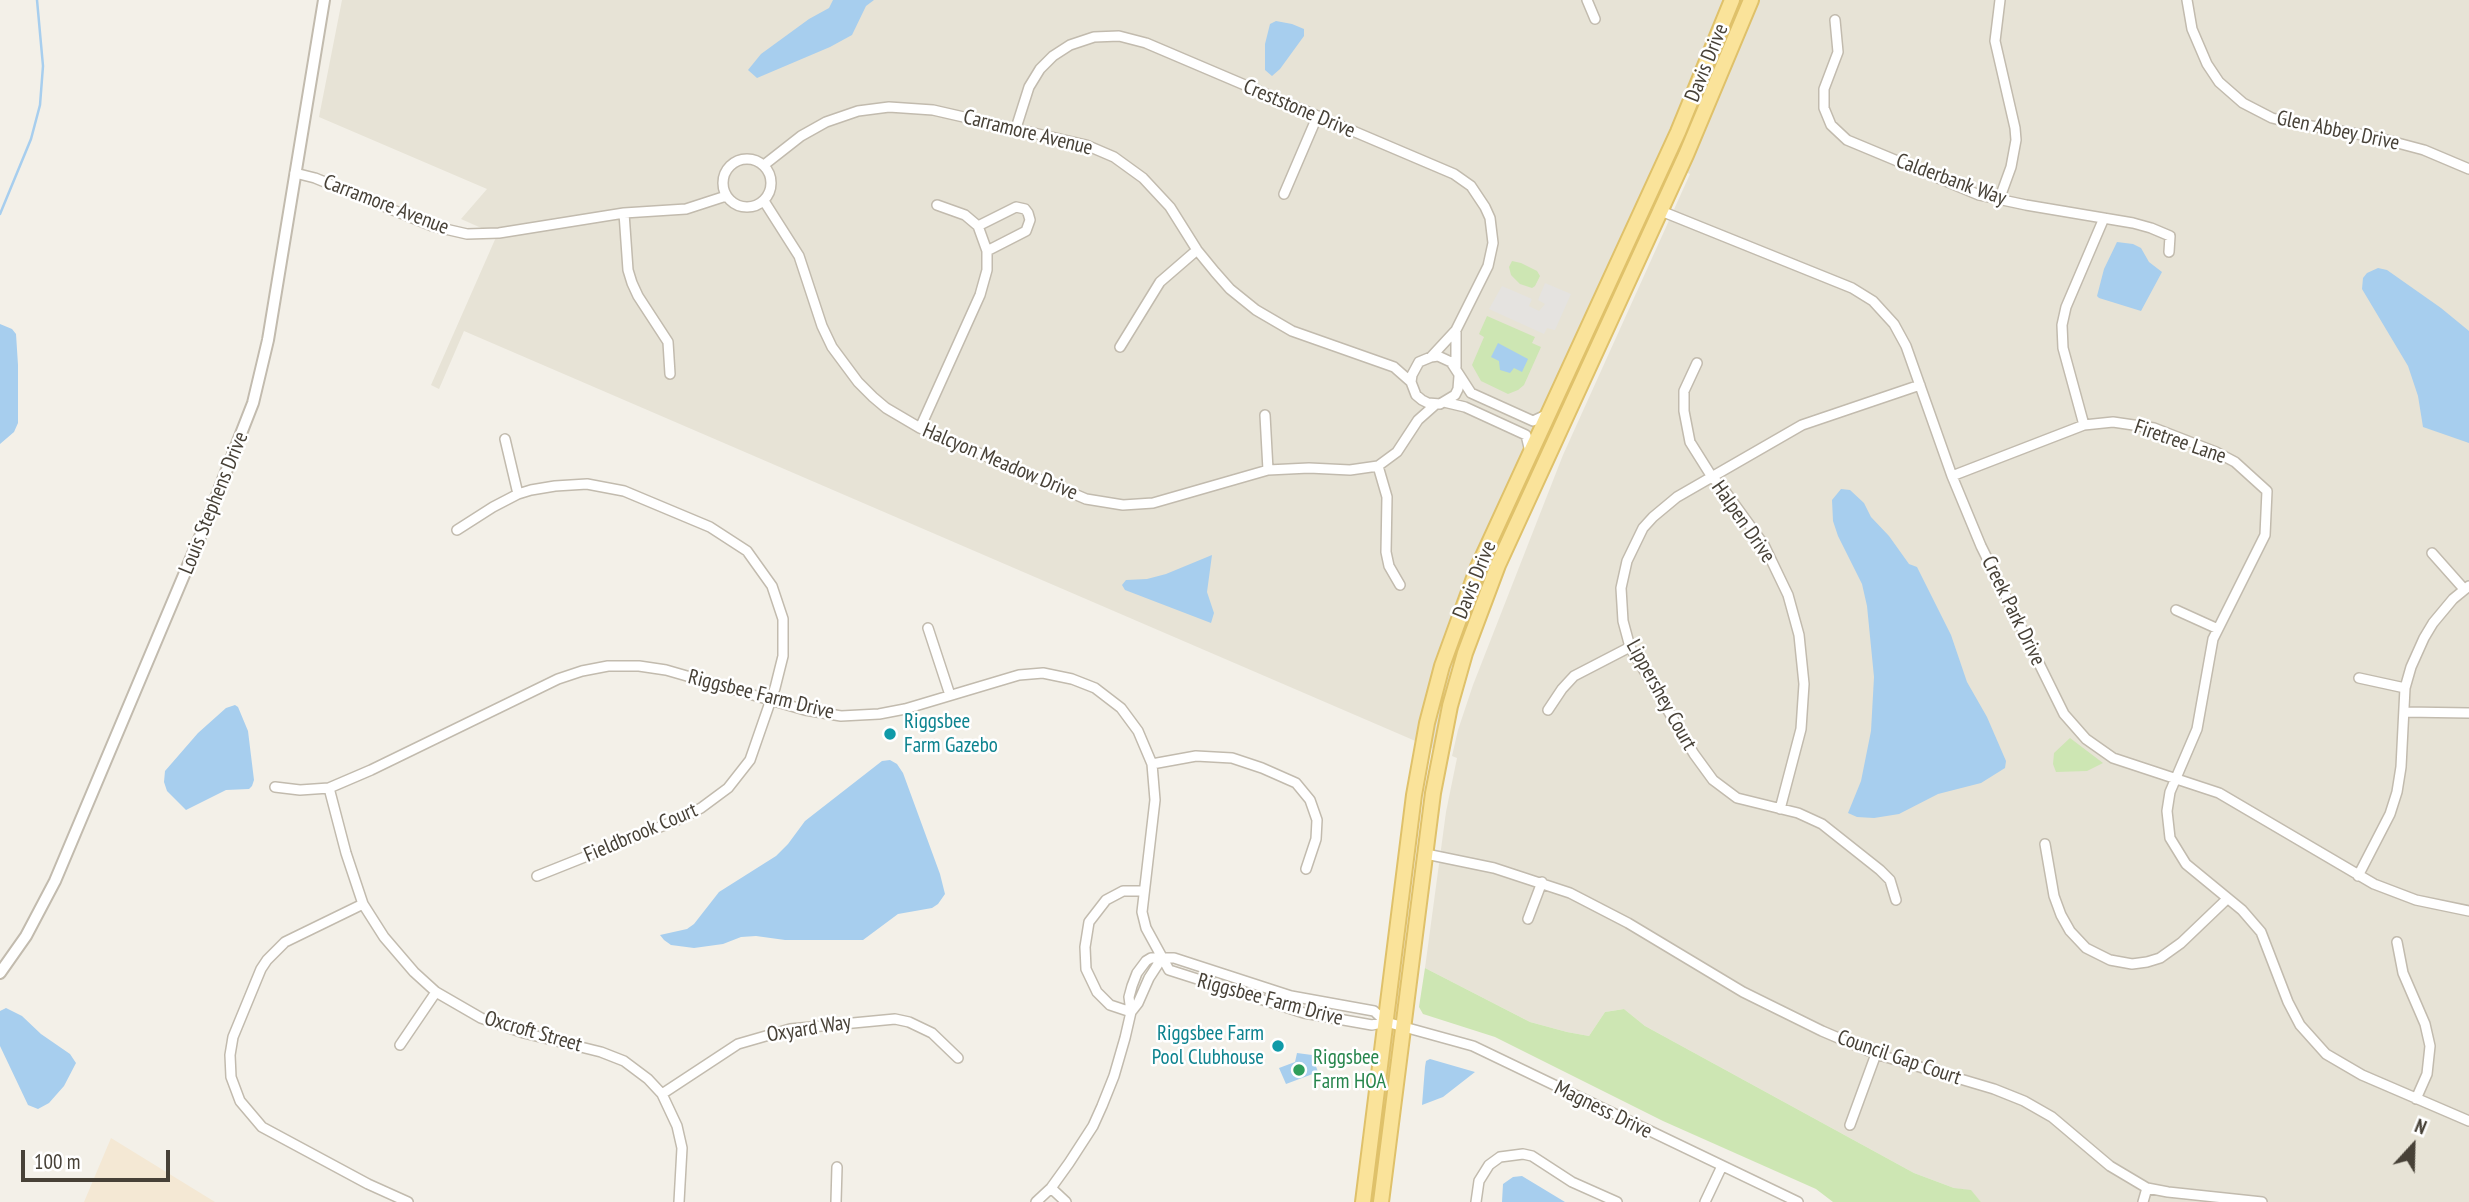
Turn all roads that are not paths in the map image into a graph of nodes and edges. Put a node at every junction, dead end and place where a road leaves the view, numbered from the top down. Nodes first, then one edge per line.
1 (324, 0) edge
2 (1587, 0) edge
3 (1732, 0) edge
4 (1751, 0) edge
5 (2000, 0) edge
6 (2187, 0) edge
7 (1595, 19) dead end
8 (1835, 20) dead end
9 (1317, 117) junction
10 (1016, 128) junction
11 (764, 165) junction
12 (2469, 169) edge
13 (295, 173) junction
14 (1284, 194) dead end
15 (726, 196) junction
16 (1999, 200) junction
17 (764, 201) junction
18 (937, 205) dead end
19 (1661, 211) junction
20 (624, 213) junction
21 (2104, 218) junction
22 (978, 226) junction
23 (1197, 250) junction
24 (987, 251) junction
25 (2169, 252) dead end
26 (1456, 330) junction
27 (1120, 347) dead end
28 (1431, 356) junction
29 (1419, 362) junction
30 (1697, 363) dead end
31 (1394, 367) junction
32 (1457, 372) junction
33 (670, 374) dead end
34 (1411, 382) junction
35 (1920, 385) junction
36 (1416, 394) junction
37 (1440, 403) junction
38 (1548, 414) junction
39 (1265, 415) dead end
40 (1418, 420) junction
41 (2084, 425) junction
42 (920, 428) junction
43 (505, 439) dead end
44 (1531, 452) junction
45 (1378, 466) junction
46 (1268, 470) junction
47 (1952, 476) junction
48 (1712, 478) junction
49 (518, 494) junction
50 (457, 530) dead end
51 (2432, 553) dead end
52 (1400, 585) dead end
53 (2467, 587) edge
54 (2176, 610) dead end
55 (928, 628) dead end
56 (2218, 629) junction
57 (1630, 647) junction
58 (2359, 678) dead end
59 (2405, 688) junction
60 (950, 695) junction
61 (771, 700) junction
62 (1548, 710) dead end
63 (2404, 712) junction
64 (2469, 713) edge
65 (1152, 764) junction
66 (2176, 779) junction
67 (275, 787) dead end
68 (329, 788) junction
69 (1780, 809) junction
70 (2045, 844) dead end
71 (1426, 854) junction
72 (1306, 869) dead end
73 (537, 876) dead end
74 (2358, 876) junction
75 (1542, 882) junction
76 (1143, 891) junction
77 (2227, 898) junction
78 (1896, 900) dead end
79 (363, 904) junction
80 (2469, 912) edge
81 (1528, 919) dead end
82 (2397, 942) dead end
83 (1162, 958) junction
84 (0, 973) edge
85 (436, 992) junction
86 (1131, 1012) junction
87 (1386, 1022) junction
88 (1404, 1026) junction
89 (401, 1045) dead end
90 (1876, 1054) junction
91 (958, 1058) dead end
92 (662, 1094) junction
93 (2416, 1099) junction
94 (2469, 1121) edge
95 (1850, 1125) dead end
96 (1722, 1166) junction
97 (837, 1167) dead end
98 (1051, 1188) junction
99 (2147, 1188) junction
100 (408, 1202) edge
101 (679, 1202) edge
102 (836, 1202) edge
103 (1036, 1202) edge
104 (1066, 1202) edge
105 (1363, 1202) edge
106 (1381, 1202) edge
107 (1476, 1202) edge
108 (1617, 1202) edge
109 (1705, 1202) edge
110 (1798, 1202) edge
111 (2143, 1202) edge
112 (2262, 1202) edge

1 - 13 street, Louis Stephens Drive
2 - 7 street
3 - 38 main road, Davis Drive
4 - 19 main road, Davis Drive
5 - 16 street
6 - 12 street, Glen Abbey Drive
8 - 16 street, Calderbank Way
9 - 10 street, Creststone Drive
9 - 14 street
9 - 26 street, Creststone Drive
10 - 11 street, Carramore Avenue
10 - 23 street, Carramore Avenue
11 - 15 street
11 - 17 street
13 - 20 street, Carramore Avenue
13 - 84 street, Louis Stephens Drive
15 - 17 street
15 - 20 street, Carramore Avenue
16 - 21 street, Calderbank Way
17 - 42 street, Halcyon Meadow Drive
18 - 22 street
19 - 35 street, Creek Park Drive
19 - 71 main road, Davis Drive
20 - 33 street
21 - 25 street, Calderbank Way
21 - 41 street
22 - 24 street
22 - 24 street
23 - 27 street
23 - 31 street, Carramore Avenue
24 - 42 street
26 - 28 street, Creststone Drive
26 - 32 street, Creststone Drive
28 - 29 street
28 - 32 street
29 - 31 street
29 - 34 street
30 - 48 street, Halpen Drive
31 - 34 street, Carramore Avenue
32 - 37 street
32 - 38 street
34 - 36 street, Carramore Avenue
35 - 47 street, Creek Park Drive
35 - 48 street, Lippershey Court
36 - 37 street
36 - 40 street
37 - 40 street
37 - 44 street
38 - 44 main road, Davis Drive
39 - 46 street
40 - 45 street
41 - 47 street, Firetree Lane
41 - 56 street, Firetree Lane
42 - 46 street, Halcyon Meadow Drive
43 - 49 street
44 - 87 main road, Davis Drive
45 - 46 street, Halcyon Meadow Drive
45 - 52 street
47 - 66 street, Creek Park Drive
48 - 57 street, Lippershey Court
48 - 69 street, Halpen Drive
49 - 50 street, Fieldbrook Court
49 - 61 street, Fieldbrook Court
51 - 53 street
53 - 59 street
54 - 56 street
55 - 60 street
56 - 66 street, Firetree Lane
57 - 62 street
57 - 69 street, Lippershey Court
58 - 59 street
59 - 63 street
60 - 61 street, Riggsbee Farm Drive
60 - 65 street, Riggsbee Farm Drive
61 - 68 street, Riggsbee Farm Drive
61 - 73 street, Fieldbrook Court
63 - 64 street
63 - 74 street
65 - 72 street
65 - 76 street, Riggsbee Farm Drive
66 - 74 street, Creek Park Drive
66 - 77 street, Firetree Lane
67 - 68 street, Riggsbee Farm Drive
68 - 79 street, Oxcroft Street
69 - 78 street, Lippershey Court
70 - 77 street
71 - 75 street, Council Gap Court
71 - 88 main road, Davis Drive
74 - 80 street, Creek Park Drive
75 - 81 street
75 - 90 street, Council Gap Court
76 - 83 street, Riggsbee Farm Drive
76 - 86 street
77 - 93 street, Firetree Lane
79 - 85 street, Oxcroft Street
79 - 100 street
82 - 93 street
83 - 86 street
83 - 87 street, Riggsbee Farm Drive
83 - 87 street, Riggsbee Farm Drive
85 - 89 street
85 - 92 street, Oxcroft Street
86 - 98 street
87 - 88 street, Riggsbee Farm Drive
87 - 105 main road, Davis Drive
88 - 96 street, Magness Drive
88 - 106 main road, Davis Drive
90 - 95 street
90 - 99 street, Council Gap Court
91 - 92 street, Oxyard Way
92 - 101 street, Oxcroft Street
93 - 94 street, Firetree Lane
96 - 109 street
96 - 110 street, Magness Drive
97 - 102 street
98 - 103 street
98 - 104 street
99 - 111 street
99 - 112 street, Council Gap Court
107 - 108 street

